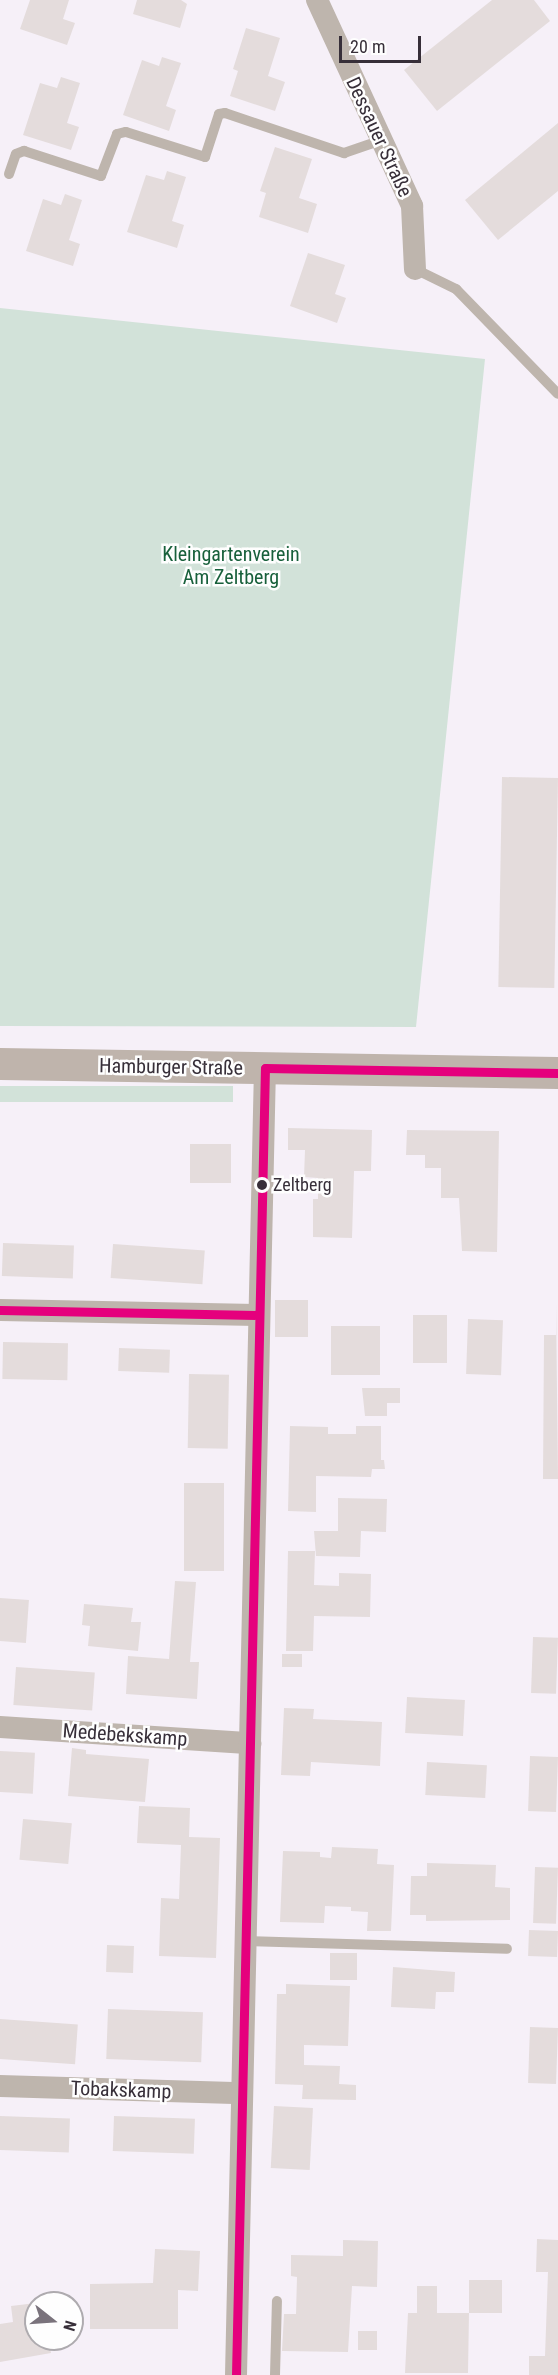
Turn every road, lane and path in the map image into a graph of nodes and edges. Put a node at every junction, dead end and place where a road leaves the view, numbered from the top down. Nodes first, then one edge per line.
1 (317, 0) edge
2 (381, 140) junction
3 (9, 174) dead end
4 (415, 269) joint
5 (558, 394) edge
6 (0, 1064) edge
7 (265, 1068) junction
8 (558, 1073) edge
9 (0, 1310) edge
10 (259, 1315) junction
11 (0, 1727) edge
12 (250, 1743) junction
13 (245, 1941) junction
14 (507, 1949) dead end
15 (0, 2086) edge
16 (242, 2093) junction
17 (276, 2301) dead end
18 (236, 2375) edge
19 (275, 2375) edge

1 - 2 street, Dessauer Straße
2 - 3 lane
2 - 4 street, Dessauer Straße
4 - 5 lane, Dessauer Straße
6 - 7 main road, Hamburger Straße
7 - 8 main road, Hamburger Straße
7 - 10 street
9 - 10 street
10 - 12 street
11 - 12 street, Medebekskamp
12 - 13 street
13 - 14 lane
13 - 16 street
15 - 16 street, Tobakskamp
16 - 18 street
17 - 19 lane

